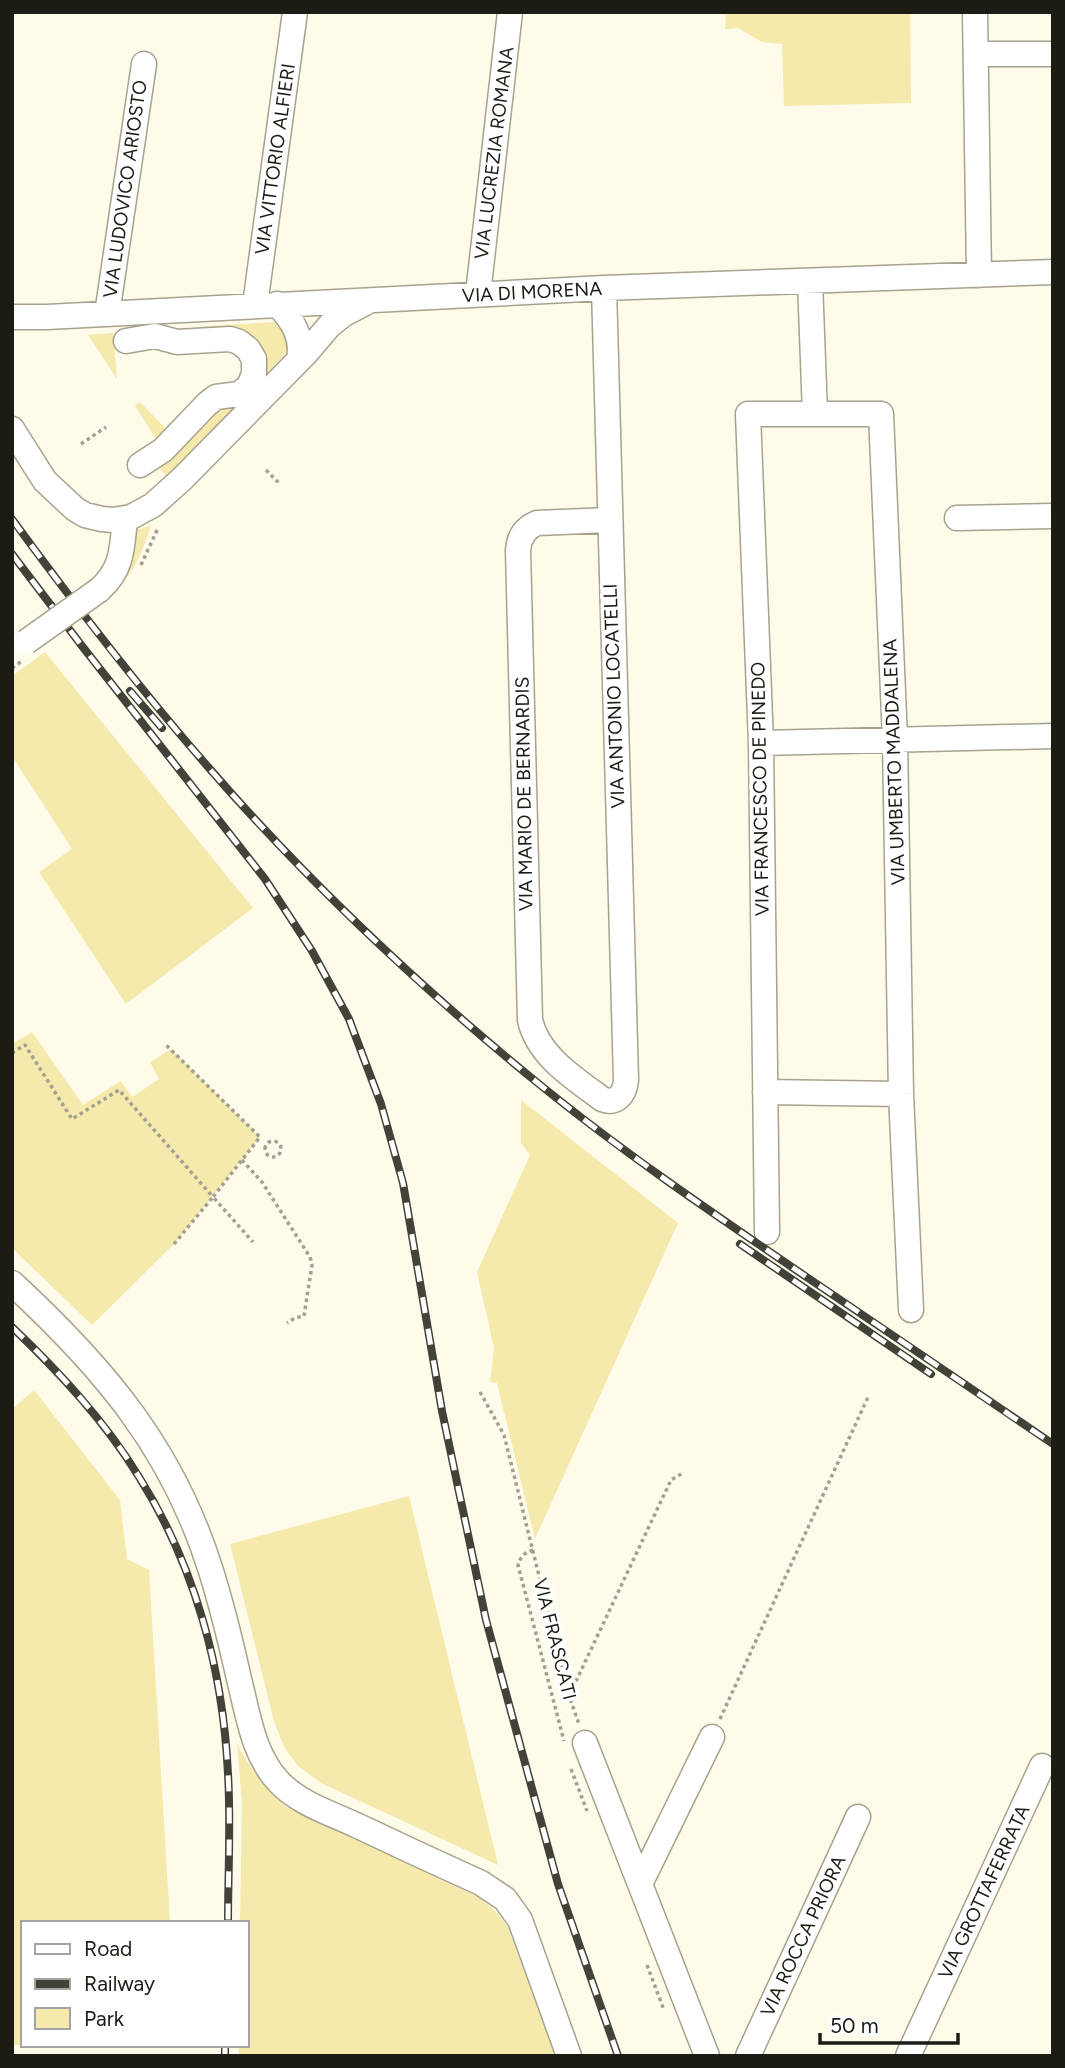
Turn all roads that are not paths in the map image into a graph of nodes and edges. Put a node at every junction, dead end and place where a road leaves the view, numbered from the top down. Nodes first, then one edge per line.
1 (295, 12) edge
2 (510, 12) edge
3 (975, 12) edge
4 (976, 54) junction
5 (1053, 54) edge
6 (144, 64) dead end
7 (1053, 272) edge
8 (979, 275) junction
9 (810, 281) junction
10 (604, 288) junction
11 (478, 294) junction
12 (370, 300) junction
13 (266, 304) junction
14 (107, 314) junction
15 (12, 317) edge
16 (47, 317) junction
17 (12, 330) edge
18 (125, 341) dead end
19 (299, 360) junction
20 (815, 414) junction
21 (12, 429) edge
22 (140, 465) dead end
23 (1053, 516) edge
24 (957, 518) dead end
25 (125, 519) junction
26 (609, 520) junction
27 (19, 646) edge
28 (1053, 736) edge
29 (895, 739) junction
30 (761, 743) junction
31 (765, 1092) junction
32 (901, 1094) junction
33 (616, 1100) joint
34 (767, 1232) dead end
35 (12, 1283) edge
36 (911, 1310) dead end
37 (712, 1737) road end
38 (585, 1743) road end
39 (1042, 1766) dead end
40 (858, 1817) dead end
41 (640, 1884) junction
42 (569, 2056) edge
43 (707, 2056) edge
44 (748, 2056) edge
45 (908, 2056) edge

1 - 13 street, VIA VITTORIO ALFIERI
2 - 11 street, VIA LUCREZIA ROMANA
3 - 4 street
4 - 5 street
4 - 8 street
6 - 14 street, VIA LUDOVICO ARIOSTO
7 - 8 street, VIA DI MORENA
8 - 9 street, VIA DI MORENA
9 - 10 street, VIA DI MORENA
9 - 20 street
10 - 11 street, VIA DI MORENA
10 - 26 street, VIA ANTONIO LOCATELLI
11 - 12 street, VIA DI MORENA
12 - 13 street, VIA DI MORENA
12 - 19 street
13 - 14 street, VIA DI MORENA
13 - 19 street
14 - 16 street, VIA DI MORENA
15 - 16 street, VIA DI MORENA
16 - 17 street
18 - 22 street
19 - 25 street
20 - 29 street, VIA UMBERTO MADDALENA
20 - 30 street, VIA FRANCESCO DE PINEDO
21 - 25 street
23 - 24 street
25 - 27 street, bridge
26 - 33 street, VIA ANTONIO LOCATELLI
26 - 33 street, VIA MARIO DE BERNARDIS
28 - 29 street
29 - 30 street
29 - 32 street, VIA UMBERTO MADDALENA
30 - 31 street, VIA FRANCESCO DE PINEDO
31 - 32 street
31 - 34 street, VIA FRANCESCO DE PINEDO
32 - 36 street, VIA UMBERTO MADDALENA
35 - 42 street
37 - 41 street
38 - 41 street
39 - 45 street, VIA GROTTAFERRATA
40 - 44 street, VIA ROCCA PRIORA
41 - 43 street

